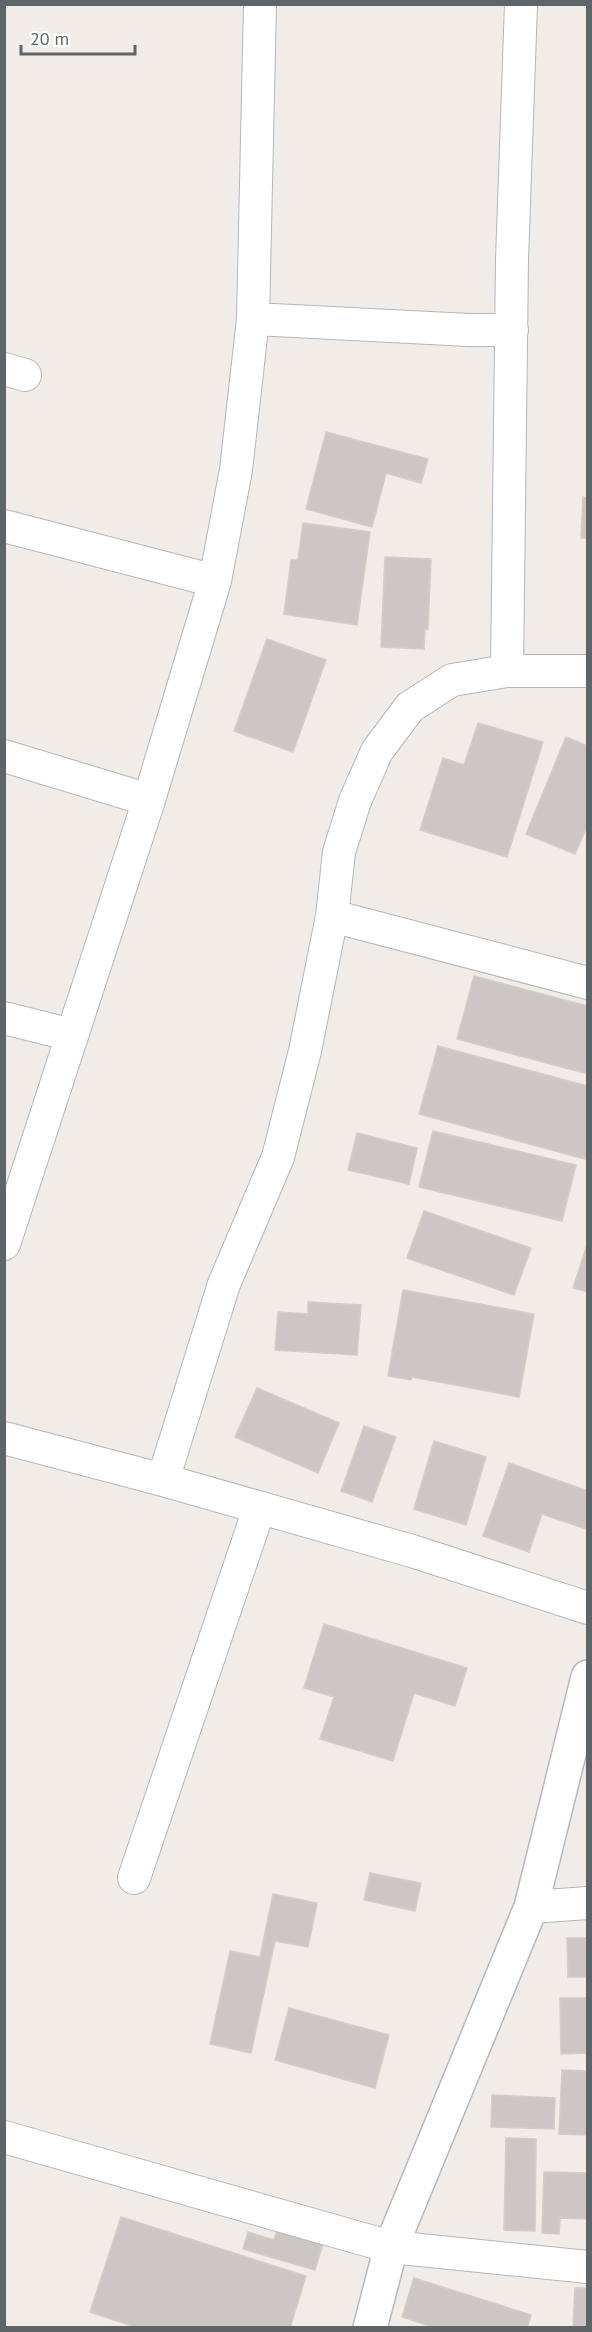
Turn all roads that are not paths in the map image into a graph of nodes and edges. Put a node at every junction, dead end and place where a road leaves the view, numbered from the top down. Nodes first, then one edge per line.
1 (260, 4) edge
2 (521, 4) edge
3 (253, 319) junction
4 (512, 330) junction
5 (4, 526) edge
6 (215, 581) junction
7 (507, 671) junction
8 (588, 671) edge
9 (4, 756) edge
10 (149, 800) junction
11 (333, 916) junction
12 (588, 983) edge
13 (4, 1018) edge
14 (72, 1035) junction
15 (4, 1244) edge
16 (4, 1438) edge
17 (163, 1480) junction
18 (259, 1509) junction
19 (588, 1608) edge
20 (588, 1677) edge
21 (134, 1878) dead end
22 (588, 1902) edge
23 (531, 1907) junction
24 (4, 2137) edge
25 (391, 2247) junction
26 (588, 2267) edge
27 (370, 2328) edge

1 - 3 street
2 - 4 street
3 - 4 street
3 - 6 street
4 - 7 street
5 - 6 street
6 - 10 street
7 - 8 street
7 - 11 street
9 - 10 street
10 - 14 street
11 - 12 street
11 - 17 street
13 - 14 street
14 - 15 street
16 - 17 street
17 - 18 street
18 - 19 street
18 - 21 street
20 - 23 street
22 - 23 street
23 - 25 street
24 - 25 street
25 - 26 street
25 - 27 street

